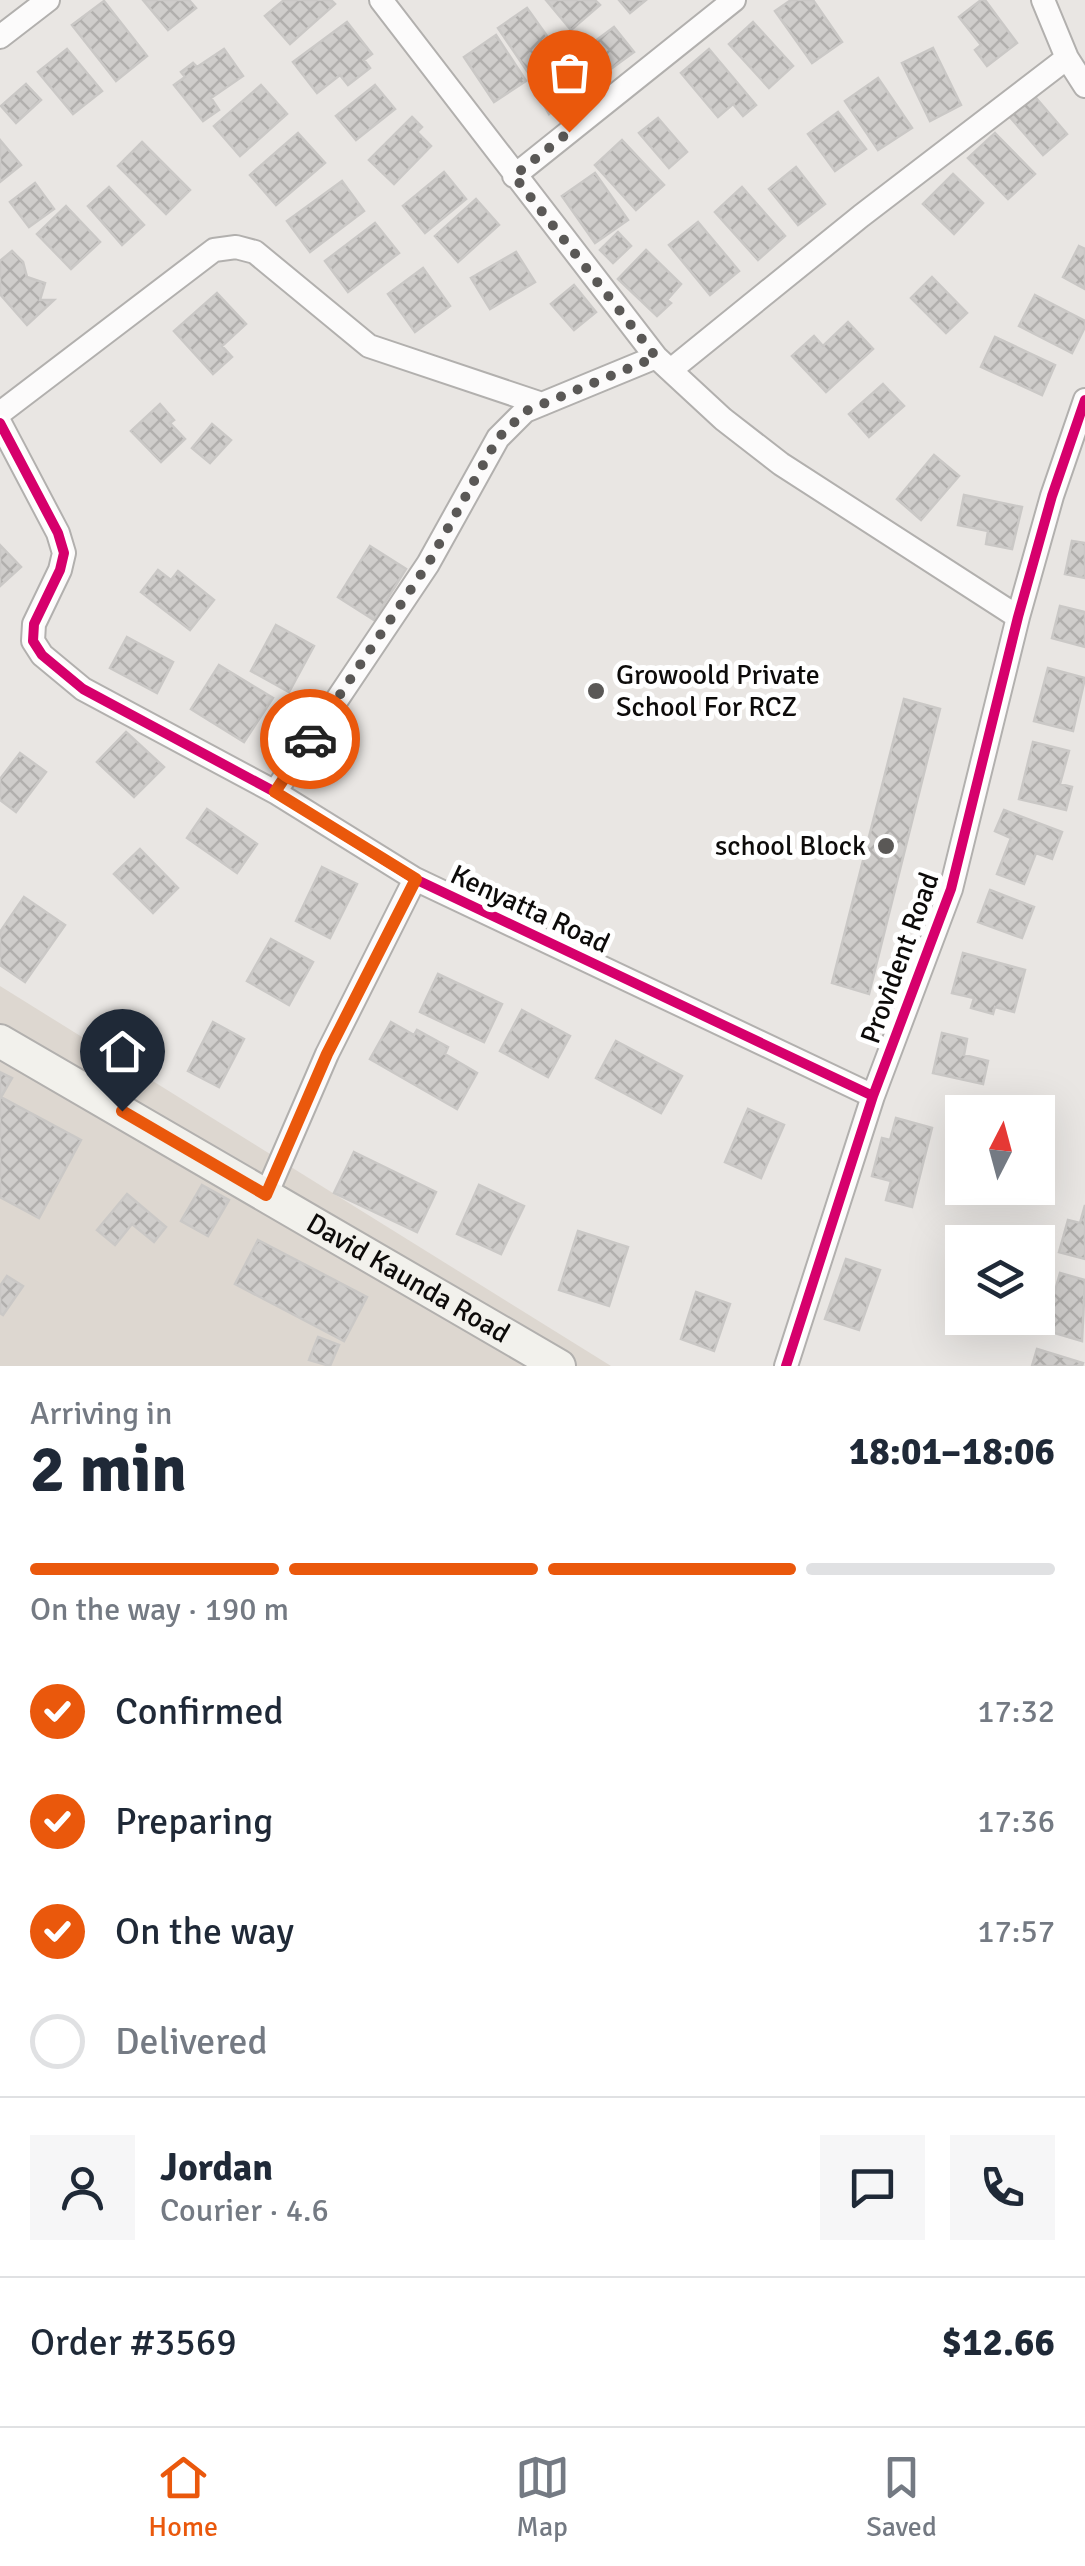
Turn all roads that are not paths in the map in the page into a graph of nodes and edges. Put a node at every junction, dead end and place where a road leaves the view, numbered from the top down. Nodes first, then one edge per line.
1 (48, 0) edge
2 (382, 0) edge
3 (734, 0) edge
4 (1043, 0) edge
5 (0, 37) edge
6 (1067, 58) junction
7 (1085, 86) edge
8 (514, 176) junction
9 (664, 363) junction
10 (1085, 400) edge
11 (542, 404) junction
12 (0, 413) edge
13 (0, 423) edge
14 (1018, 618) junction
15 (275, 792) junction
16 (416, 879) junction
17 (0, 1041) edge
18 (873, 1096) junction
19 (266, 1195) junction
20 (559, 1366) edge
21 (786, 1366) edge

1 - 5 street
2 - 8 street
3 - 8 street
4 - 6 street
6 - 7 street
6 - 9 street
8 - 9 street
9 - 11 street
9 - 14 street
10 - 14 street, Provident Road
11 - 12 street
11 - 15 street
13 - 15 street, Kenyatta Road
14 - 18 street, Provident Road
15 - 16 street, Kenyatta Road
16 - 18 street, Kenyatta Road
16 - 19 street
17 - 19 street, David Kaunda Road
18 - 21 street, Provident Road
19 - 20 street, David Kaunda Road

